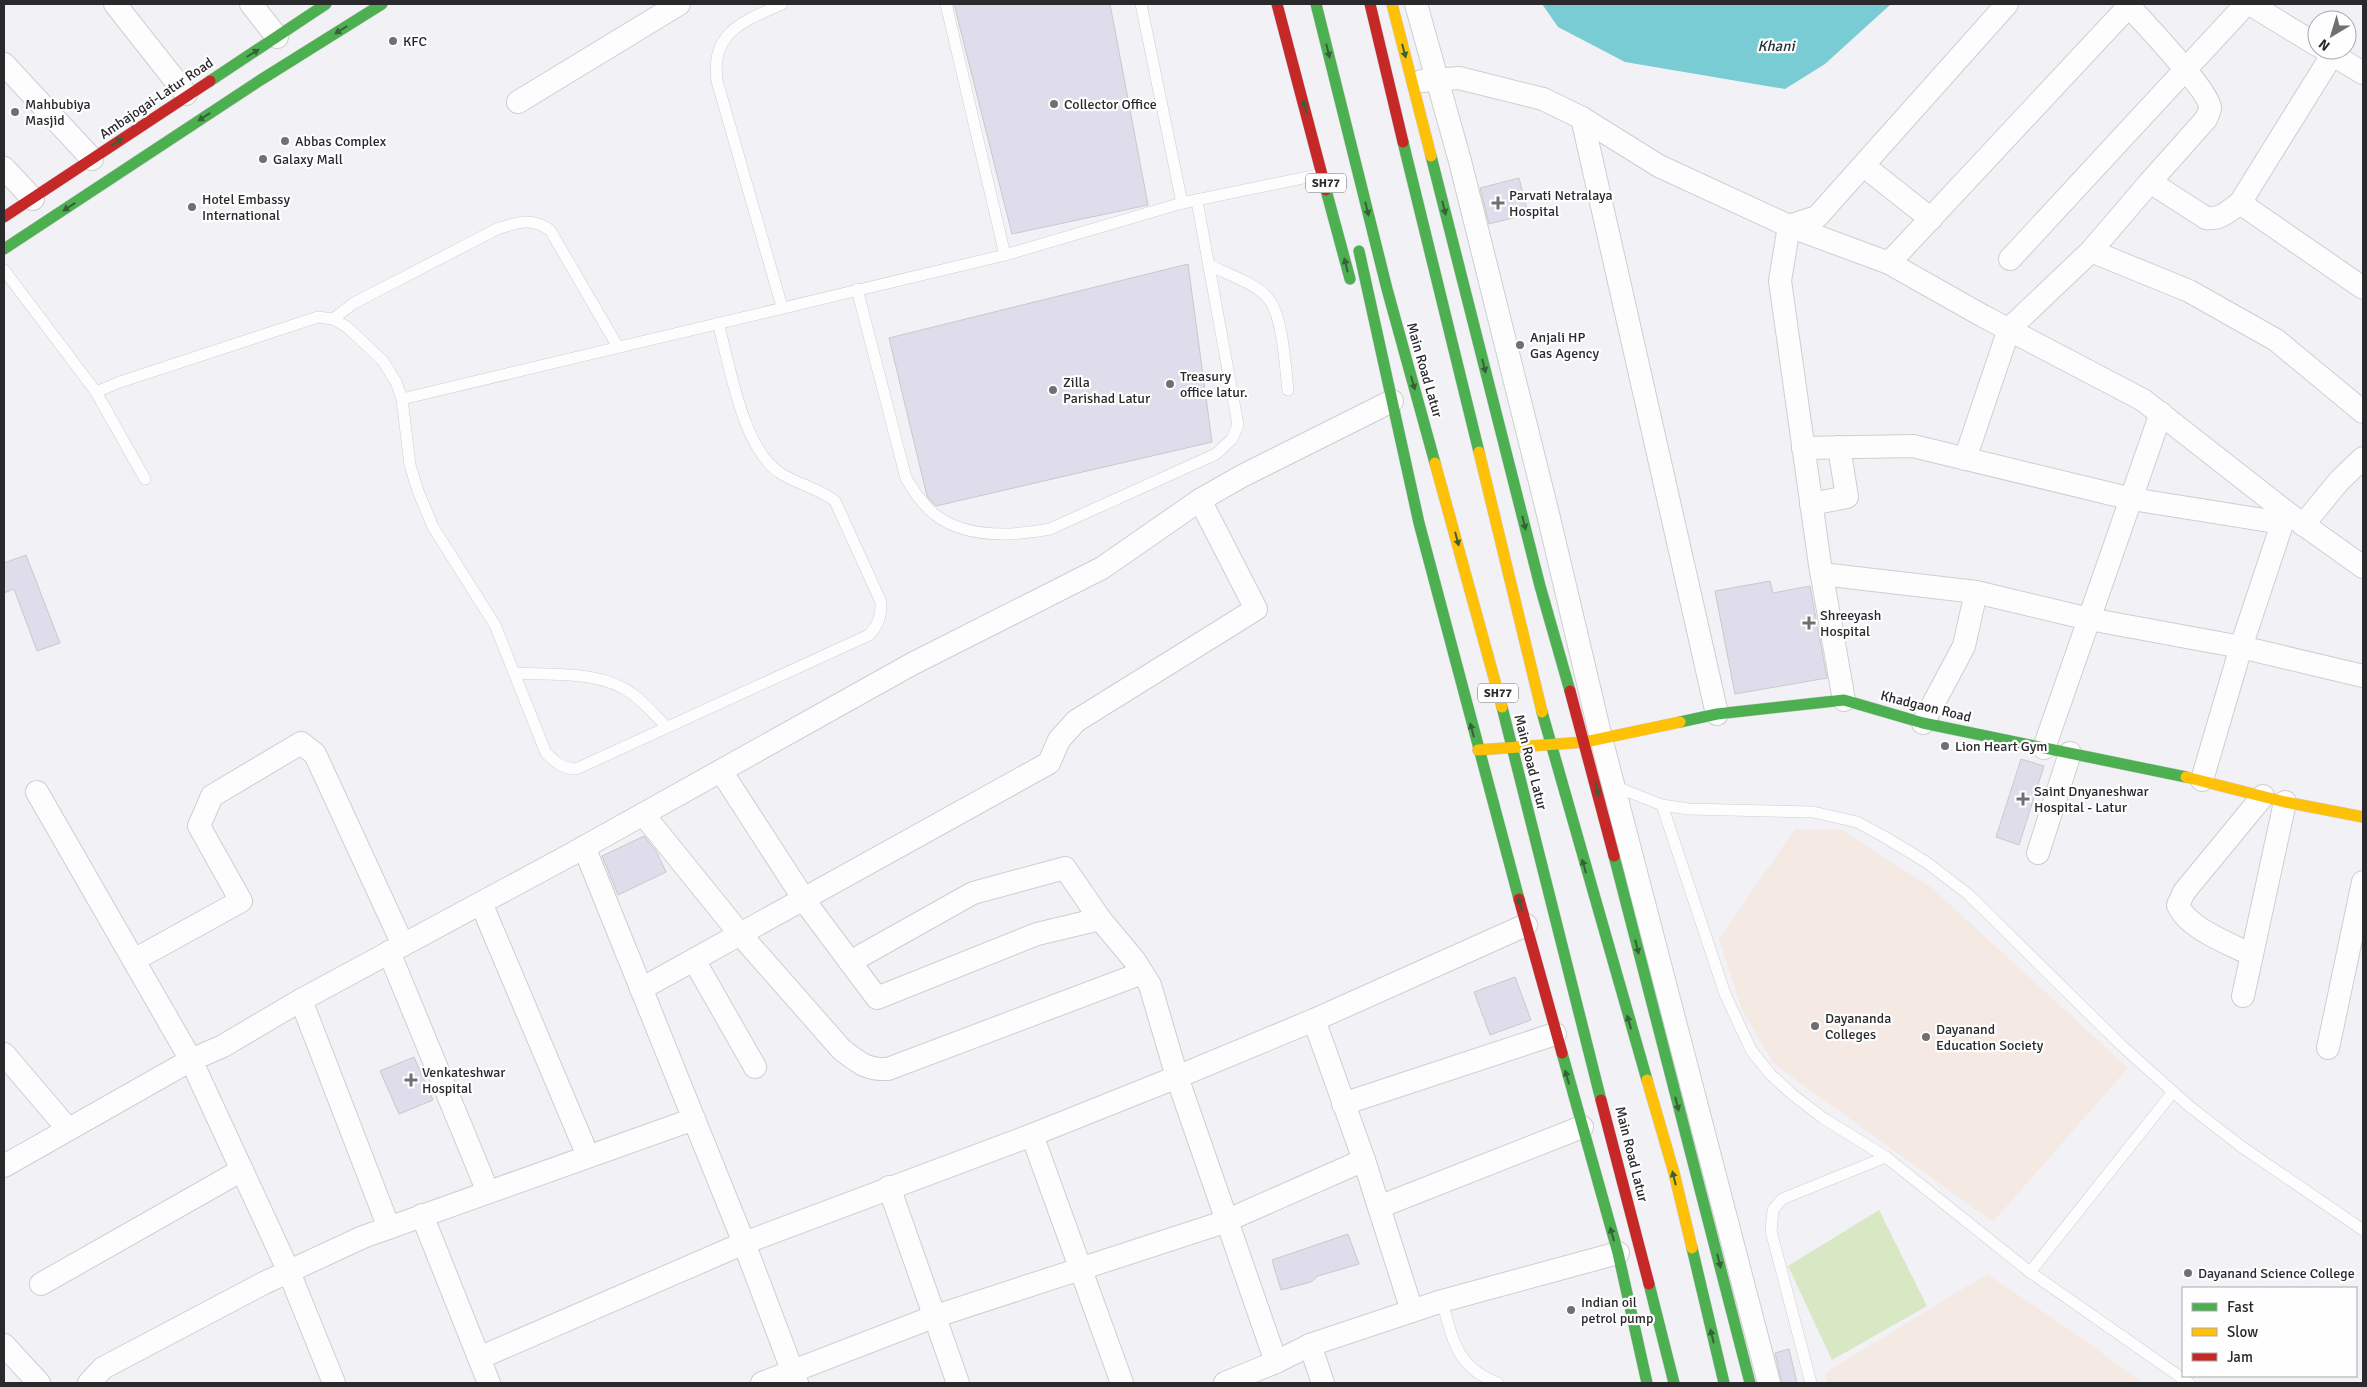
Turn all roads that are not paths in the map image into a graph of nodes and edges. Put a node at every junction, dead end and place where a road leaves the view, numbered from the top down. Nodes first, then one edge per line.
1 (115, 4) edge
2 (251, 4) edge
3 (326, 4) edge
4 (382, 4) edge
5 (679, 4) edge
6 (782, 4) edge
7 (946, 4) edge
8 (1141, 4) edge
9 (1277, 4) edge
10 (1316, 4) edge
11 (1370, 4) edge
12 (1392, 4) edge
13 (1416, 4) edge
14 (2007, 4) edge
15 (2246, 4) edge
16 (2250, 4) edge
17 (2128, 5) edge
18 (277, 37) junction
19 (2307, 39) edge
20 (2318, 60) edge
21 (2340, 60) edge
22 (4, 64) edge
23 (2186, 69) junction
24 (2363, 74) edge
25 (1436, 80) junction
26 (1412, 82) junction
27 (1390, 86) junction
28 (186, 94) junction
29 (518, 102) dead end
30 (1582, 118) junction
31 (92, 159) junction
32 (1864, 166) junction
33 (4, 168) edge
34 (1324, 174) junction
35 (2150, 182) junction
36 (33, 199) junction
37 (1197, 201) junction
38 (2240, 202) junction
39 (1182, 203) junction
40 (4, 217) edge
41 (1930, 219) junction
42 (1789, 226) junction
43 (1357, 243) dead end
44 (4, 249) edge
45 (2091, 251) junction
46 (1005, 255) junction
47 (2010, 259) dead end
48 (1889, 263) junction
49 (1209, 265) junction
50 (4, 270) edge
51 (2363, 288) edge
52 (857, 289) junction
53 (1352, 289) dead end
54 (1405, 306) dead end
55 (782, 307) junction
56 (1359, 308) dead end
57 (333, 319) junction
58 (718, 323) junction
59 (2009, 329) junction
60 (618, 347) junction
61 (1404, 350) junction
62 (1383, 359) junction
63 (1288, 390) dead end
64 (96, 392) junction
65 (402, 399) junction
66 (1392, 401) junction
67 (2363, 412) edge
68 (2160, 413) junction
69 (1839, 447) junction
70 (1803, 448) junction
71 (1965, 459) junction
72 (2362, 462) edge
73 (145, 480) dead end
74 (2132, 499) junction
75 (1200, 500) junction
76 (1811, 504) junction
77 (2290, 520) junction
78 (2363, 567) edge
79 (1822, 574) junction
80 (1976, 592) junction
81 (2089, 619) junction
82 (2241, 647) junction
83 (514, 673) junction
84 (2363, 676) edge
85 (1844, 700) junction
86 (1717, 714) junction
87 (1923, 723) junction
88 (667, 727) junction
89 (1593, 740) junction
90 (1550, 745) junction
91 (1513, 748) junction
92 (2044, 748) junction
93 (1478, 750) junction
94 (2070, 753) junction
95 (722, 771) junction
96 (2202, 780) junction
97 (1614, 786) junction
98 (37, 792) dead end
99 (2263, 796) junction
100 (2285, 802) junction
101 (1662, 805) junction
102 (643, 814) junction
103 (2363, 817) edge
104 (584, 847) junction
105 (2038, 853) dead end
106 (2363, 882) edge
107 (804, 899) junction
108 (481, 903) junction
109 (1100, 919) junction
110 (1526, 925) junction
111 (740, 934) junction
112 (396, 949) junction
113 (2252, 955) junction
114 (134, 960) junction
115 (694, 960) junction
116 (850, 962) junction
117 (1142, 973) junction
118 (641, 989) junction
119 (2243, 996) dead end
120 (301, 1000) junction
121 (1314, 1020) junction
122 (1555, 1034) junction
123 (2328, 1048) dead end
124 (4, 1054) edge
125 (191, 1060) junction
126 (755, 1066) dead end
127 (1177, 1077) junction
128 (2173, 1092) junction
129 (1343, 1104) junction
130 (694, 1119) junction
131 (1582, 1127) junction
132 (68, 1129) junction
133 (1032, 1135) junction
134 (588, 1156) junction
135 (1886, 1157) junction
136 (1364, 1160) junction
137 (4, 1166) edge
138 (242, 1170) junction
139 (889, 1187) junction
140 (488, 1192) junction
141 (1379, 1207) junction
142 (422, 1216) junction
143 (1226, 1220) junction
144 (389, 1228) junction
145 (2363, 1230) edge
146 (744, 1243) junction
147 (1618, 1253) junction
148 (1081, 1269) junction
149 (289, 1272) junction
150 (2030, 1272) junction
151 (41, 1284) dead end
152 (1442, 1301) junction
153 (1412, 1311) junction
154 (935, 1316) junction
155 (4, 1345) edge
156 (1310, 1345) junction
157 (479, 1358) junction
158 (1276, 1362) junction
159 (794, 1377) edge
160 (39, 1383) edge
161 (89, 1383) edge
162 (334, 1383) edge
163 (489, 1383) edge
164 (762, 1383) edge
165 (958, 1383) edge
166 (1122, 1383) edge
167 (1225, 1383) edge
168 (1322, 1383) edge
169 (1498, 1383) edge
170 (1647, 1383) edge
171 (1674, 1383) edge
172 (1724, 1383) edge
173 (1750, 1383) edge
174 (1769, 1383) edge
175 (1810, 1383) edge
176 (2189, 1383) edge

1 - 28 street
2 - 18 street
3 - 18 main road, Ambajogai-Latur Road
4 -> 44 main road
5 - 29 street
6 - 55 lane
7 - 46 lane
8 - 39 lane
34 -> 9 main road, SH77
10 -> 61 main road, Main Road Latur / SH77
11 - 27 main road
12 -> 26 main road
13 - 25 street
14 - 32 street
15 - 23 street
16 - 19 street
17 - 23 street
17 - 41 street
28 -> 18 main road, Ambajogai-Latur Road
20 - 38 street
21 - 24 street
22 - 31 street
23 - 35 street
23 - 47 street
25 - 26 street
25 - 30 street
25 - 89 street
26 - 27 street
26 -> 89 main road
27 - 90 main road
31 -> 28 main road, Ambajogai-Latur Road
30 - 42 street
30 - 86 street
31 - 36 main road, Ambajogai-Latur Road
32 - 41 street
32 - 42 street
33 - 36 street
34 - 37 lane
53 -> 34 main road, SH77
35 - 38 street
35 - 45 street
36 - 40 main road, Ambajogai-Latur Road
37 - 39 lane
37 - 49 lane
38 - 51 street
39 - 46 lane
41 - 48 street
42 - 48 street
42 - 70 street
43 - 62 main road, SH77
45 - 59 street
45 - 67 street
46 - 52 lane
48 - 59 street
49 - 52 lane
49 - 63 lane
50 - 64 lane
52 - 55 lane
54 - 61 main road, SH77
55 - 58 lane
56 - 62 main road, SH77
57 - 60 lane
57 - 64 lane
57 - 65 lane
58 - 60 lane
58 - 88 lane
59 - 68 street
59 - 71 street
60 - 65 lane
61 -> 91 main road, Main Road Latur / SH77
62 - 66 main road, SH77
64 - 73 lane
65 - 83 lane
66 - 75 street
93 -> 66 main road, SH77
68 - 74 street
68 - 77 street
69 - 70 street
69 - 71 street
69 - 76 street
70 - 76 street
71 - 74 street
72 - 77 street
74 - 77 street
74 - 81 street
75 - 95 street
75 - 107 street
76 - 79 street
77 - 78 street
77 - 82 street
79 - 80 street
79 - 85 street
80 - 81 street
80 - 87 street
81 - 82 street
81 - 92 street
82 - 84 street
82 - 96 street
83 - 88 lane
83 - 88 lane
85 - 86 main road, Khadgaon Road
85 - 87 main road, Khadgaon Road
86 - 89 main road, Khadgaon Road
87 - 92 main road, Khadgaon Road
89 - 90 main road, Khadgaon Road
89 - 97 street
89 -> 173 main road
90 - 91 main road, Khadgaon Road
172 -> 90 main road
91 - 93 main road, Khadgaon Road
91 - 171 main road, Main Road Latur / SH77
92 - 94 main road, Khadgaon Road
110 -> 93 main road, SH77
94 - 96 main road, Khadgaon Road
94 - 105 street
95 - 102 street
95 - 107 street
96 - 99 main road, Khadgaon Road
97 - 101 lane
97 - 174 street
98 - 114 street
99 - 100 main road, Khadgaon Road
99 - 113 street
100 - 103 main road, Khadgaon Road
100 - 113 street
101 - 128 lane
101 - 135 lane
102 - 104 street
102 - 111 street
104 - 108 street
104 - 118 street
106 - 123 street
107 - 111 street
107 - 116 street
108 - 112 street
108 - 134 street
109 - 116 street
109 - 116 street
109 - 117 street
110 - 121 street
110 - 122 main road, SH77
111 - 115 street
111 - 117 street
112 - 114 street
112 - 120 street
112 - 140 street
113 - 119 street
114 - 125 street
115 - 118 street
115 - 126 street
117 - 127 street
118 - 130 street
120 - 125 street
120 - 144 street
121 - 127 street
121 - 129 street
122 - 129 street
131 -> 122 main road, SH77
124 - 132 street
125 - 132 street
125 - 138 street
127 - 133 street
127 - 143 street
128 - 145 lane
128 - 150 lane
129 - 136 street
130 - 134 street
130 - 146 street
131 - 141 street
147 -> 131 main road, SH77
132 - 137 street
133 - 139 street
133 - 148 street
134 - 140 street
135 - 150 lane
135 - 175 lane
136 - 141 street
136 - 143 street
138 - 149 street
138 - 151 street
139 - 146 street
139 - 154 street
140 - 142 street
141 - 153 street
142 - 144 street
142 - 157 street
143 - 148 street
143 - 158 street
144 - 149 street
146 - 157 street
146 - 159 street
147 - 152 street
147 - 170 main road, SH77
148 - 154 street
148 - 166 street
149 - 161 street
149 - 162 street
150 - 176 lane
152 - 153 street
152 - 169 lane
153 - 156 street
154 - 159 street
154 - 165 street
155 - 160 street
156 - 158 street
156 - 168 street
157 - 163 street
158 - 167 street
159 - 164 street

